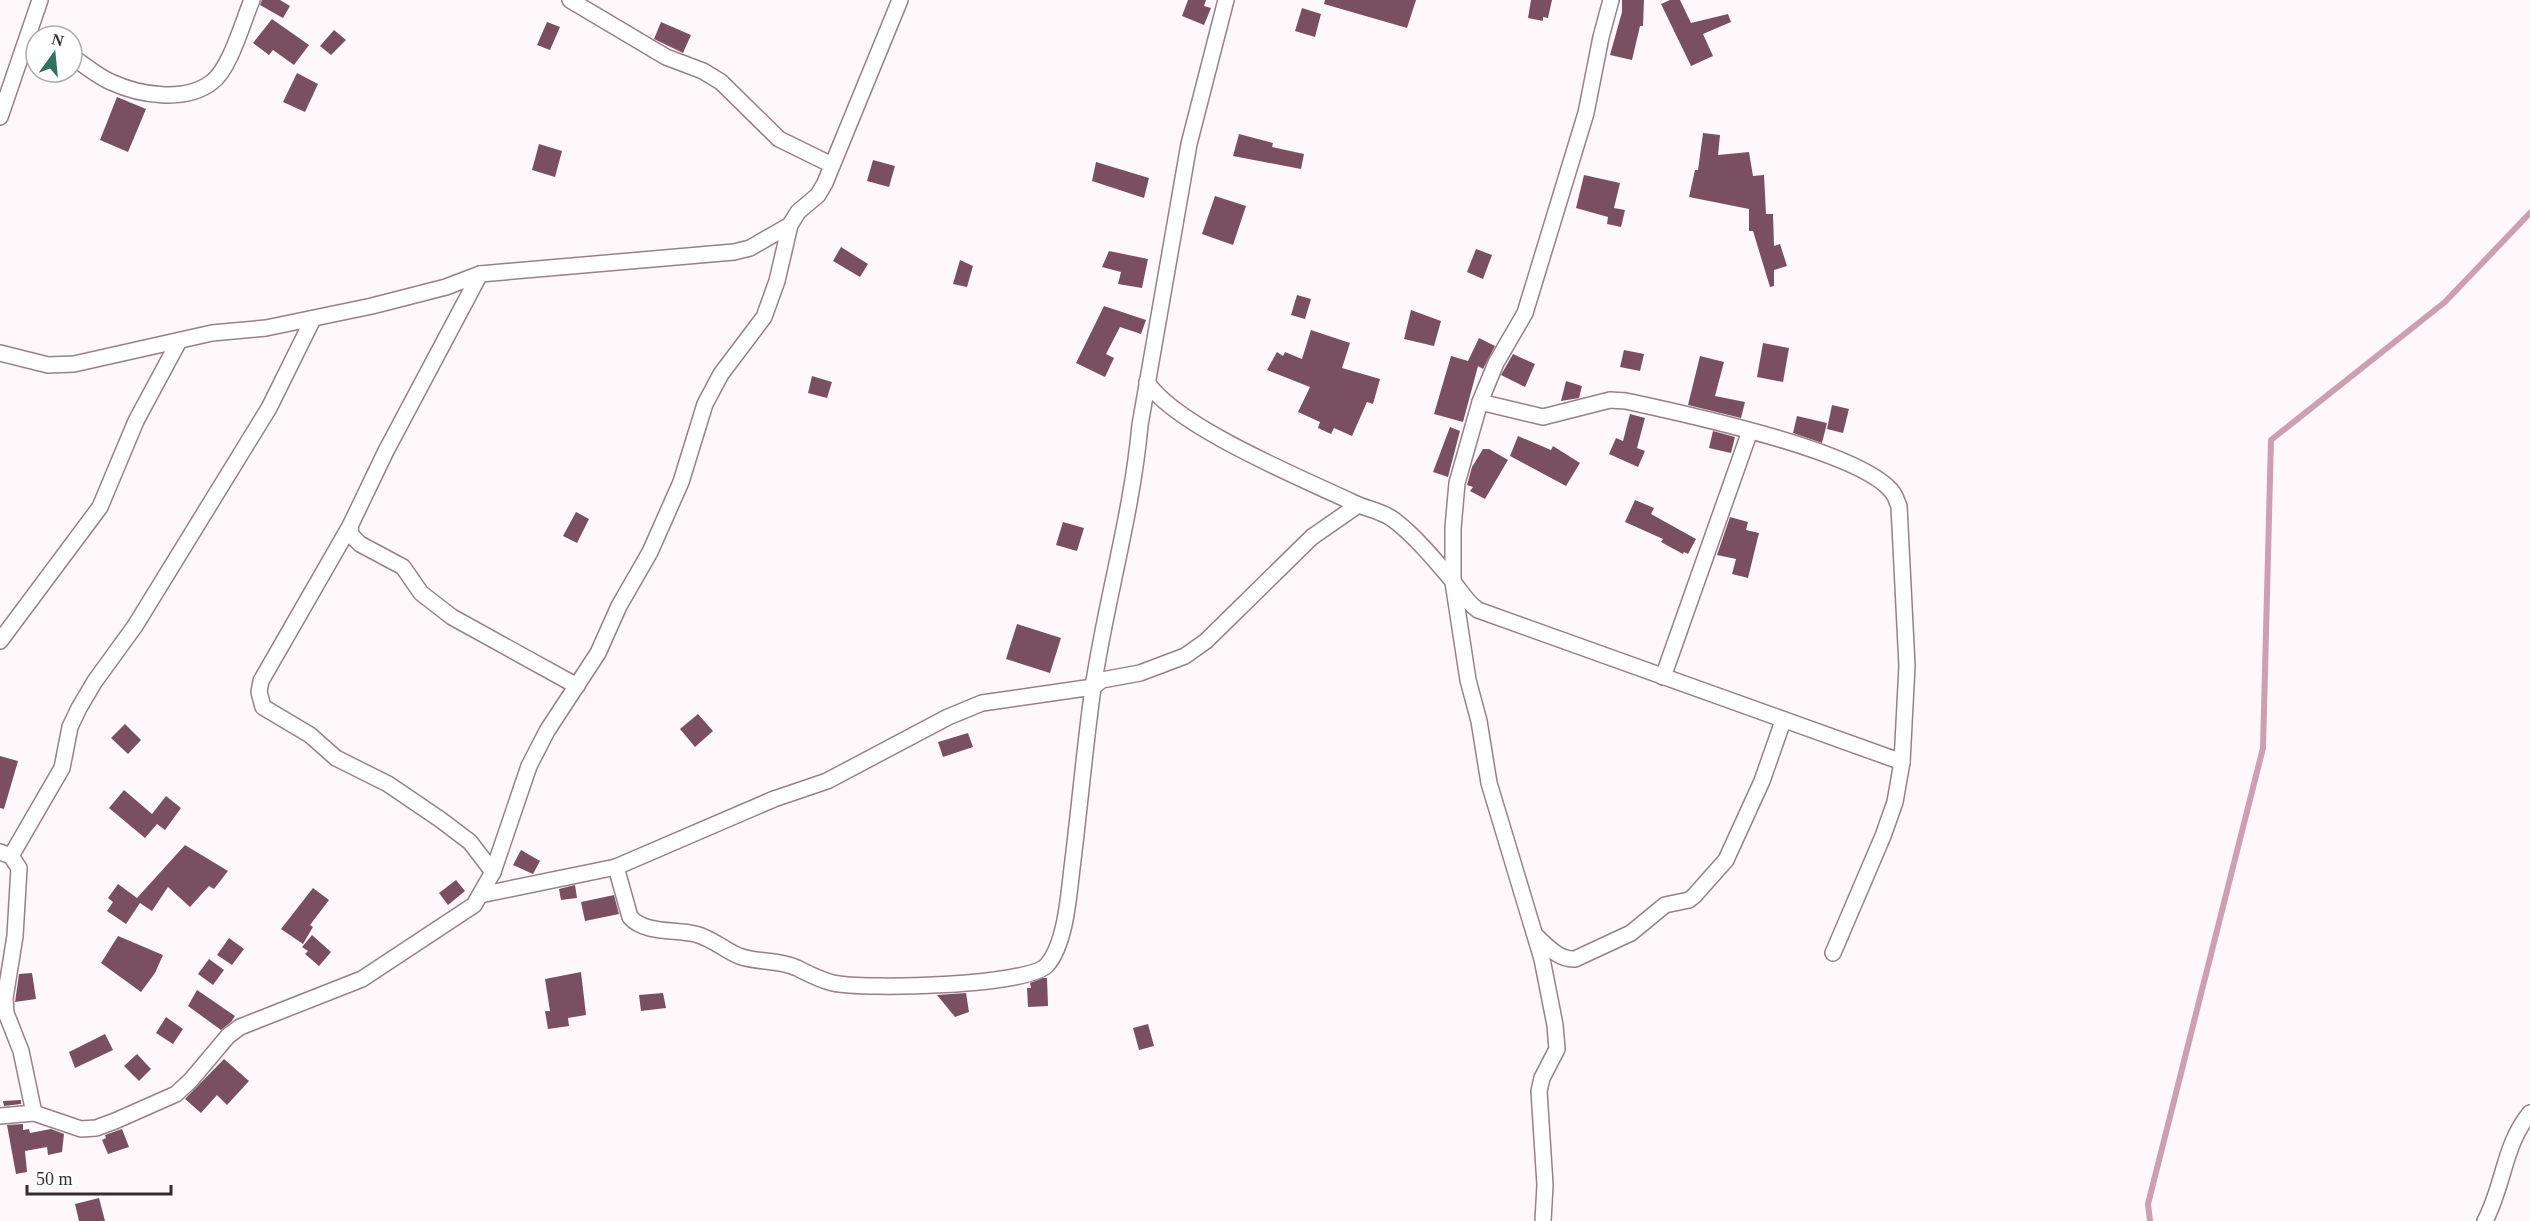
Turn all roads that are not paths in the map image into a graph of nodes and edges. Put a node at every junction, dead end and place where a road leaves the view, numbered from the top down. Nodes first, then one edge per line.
1 (40, 0) edge
2 (252, 0) edge
3 (570, 0) edge
4 (900, 0) edge
5 (1226, 0) edge
6 (1611, 0) edge
7 (36, 24) edge
8 (24, 58) edge
9 (84, 65) edge
10 (0, 117) edge
11 (832, 165) junction
12 (790, 225) junction
13 (480, 274) junction
14 (313, 319) junction
15 (179, 341) junction
16 (0, 353) edge
17 (1147, 382) junction
18 (1480, 402) junction
19 (1750, 431) junction
20 (1358, 505) junction
21 (350, 526) junction
22 (1453, 582) junction
23 (0, 641) edge
24 (1662, 677) junction
25 (577, 686) junction
26 (1093, 687) junction
27 (1783, 720) junction
28 (1902, 762) junction
29 (5, 854) edge
30 (616, 867) junction
31 (493, 872) junction
32 (480, 895) junction
33 (1535, 936) junction
34 (1833, 953) dead end
35 (34, 1113) junction
36 (2530, 1113) edge
37 (0, 1116) edge
38 (1544, 1221) edge
39 (2486, 1221) edge

1 - 7 street
2 - 9 street
3 - 11 street
4 - 11 street
5 - 17 street
6 - 18 street
8 - 10 street
11 - 12 street
12 - 13 street
12 - 25 street
13 - 14 street
13 - 21 street
14 - 15 street
14 - 29 street
15 - 16 street
15 - 23 street
17 - 20 street
17 - 26 street
18 - 19 street
18 - 22 street
19 - 24 street
19 - 28 street
20 - 22 street
20 - 26 street
21 - 25 street
21 - 31 street
22 - 24 street
22 - 33 street
24 - 27 street
25 - 31 street
26 - 30 street
26 - 30 street
27 - 28 street
27 - 33 street
28 - 34 street
29 - 35 street
30 - 32 street
31 - 32 street
32 - 35 street
33 - 38 street
35 - 37 street
36 - 39 street

